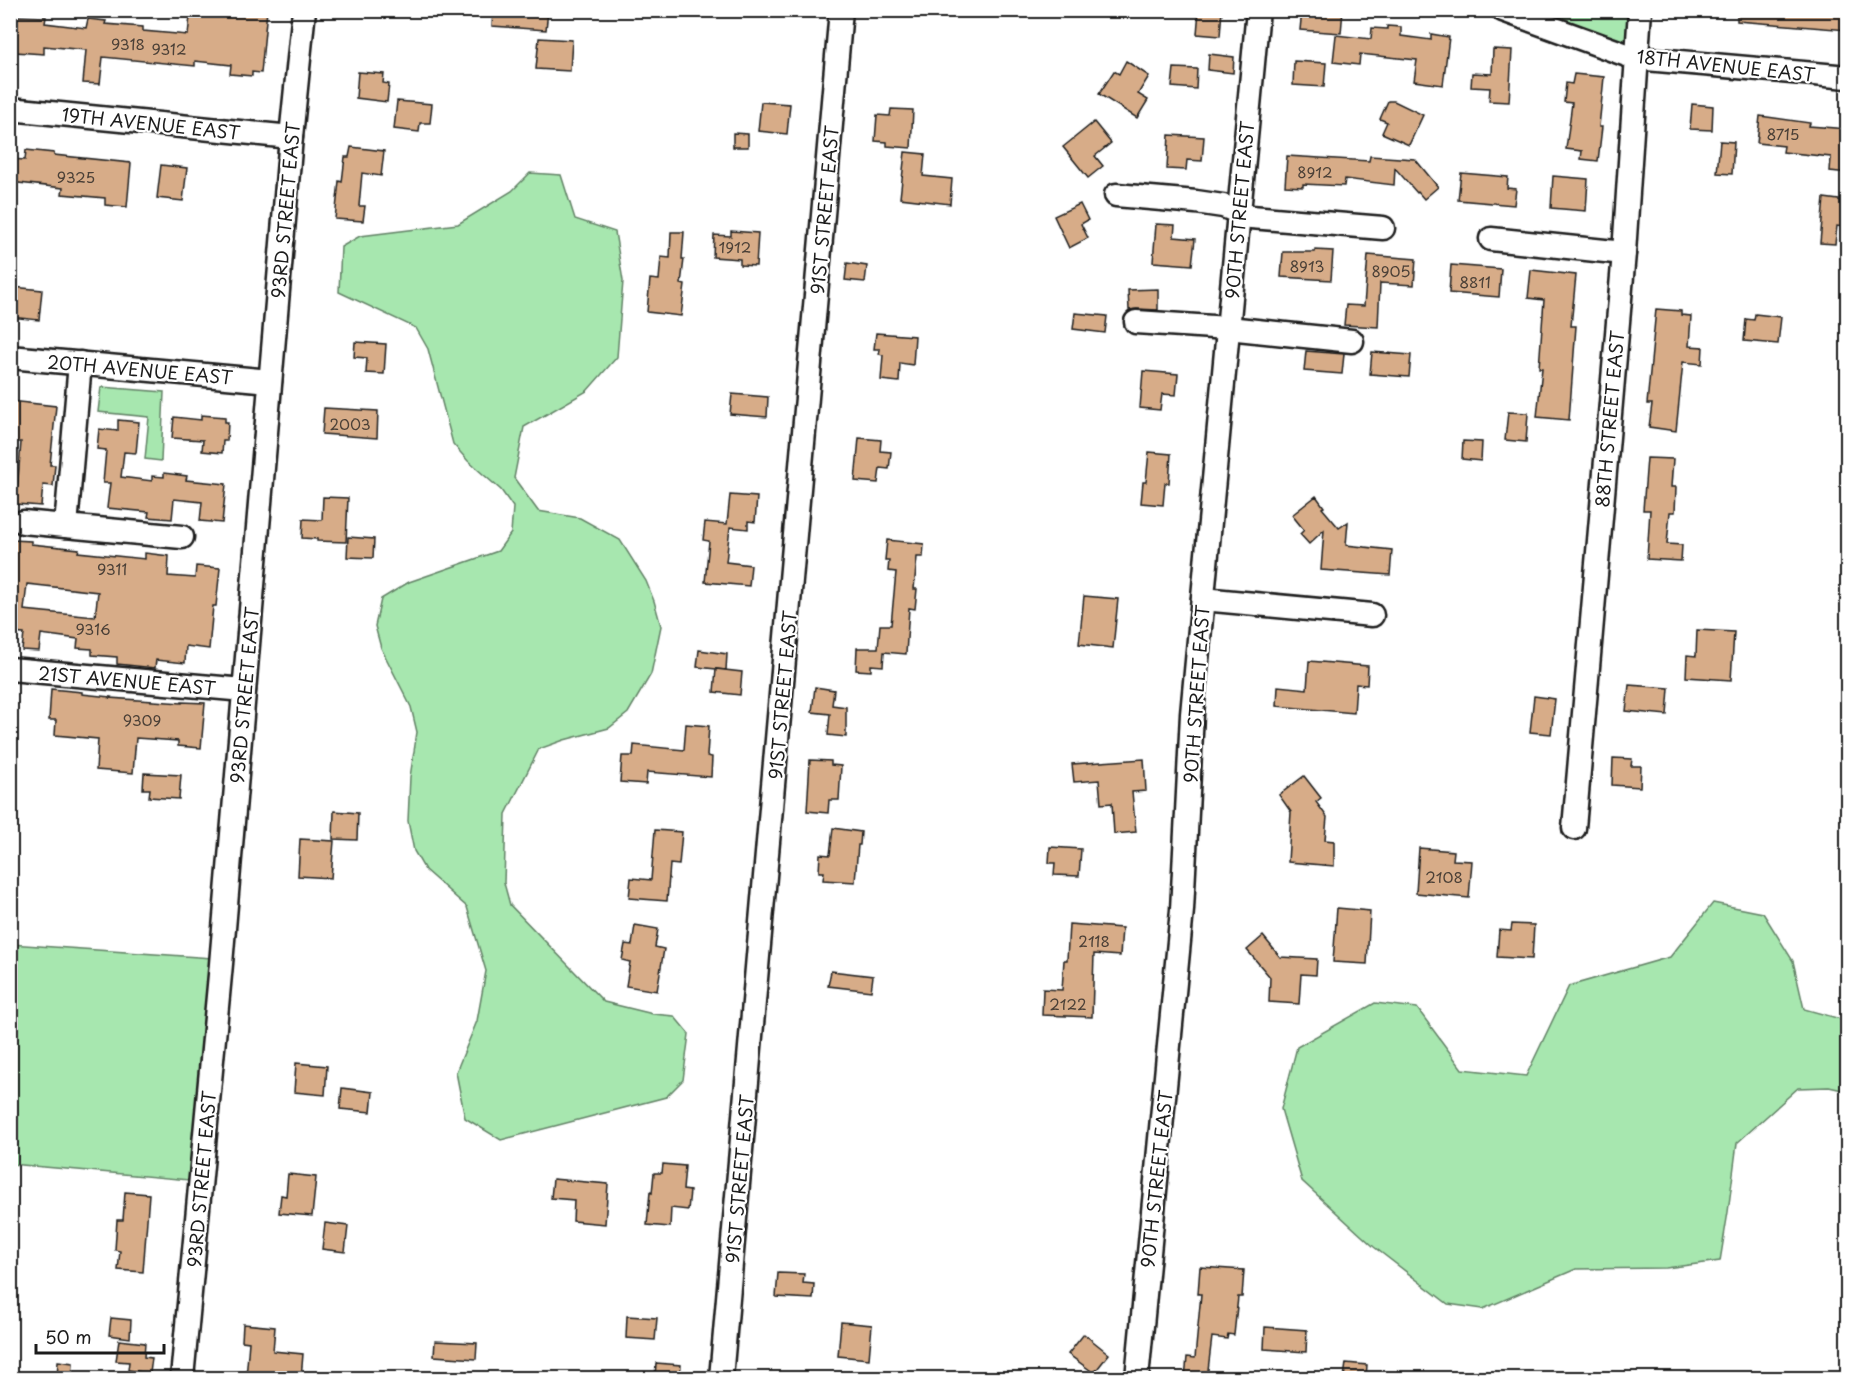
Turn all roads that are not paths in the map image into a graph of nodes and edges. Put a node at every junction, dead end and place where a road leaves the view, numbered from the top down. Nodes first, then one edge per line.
1 (304, 10) edge
2 (841, 10) edge
3 (1258, 10) edge
4 (1503, 10) edge
5 (1640, 10) edge
6 (1635, 58) junction
7 (1848, 77) edge
8 (10, 109) edge
9 (291, 136) junction
10 (1116, 195) dead end
11 (1239, 211) junction
12 (1383, 228) dead end
13 (1491, 239) dead end
14 (1624, 253) junction
15 (1136, 322) dead end
16 (1228, 328) junction
17 (1352, 341) dead end
18 (10, 357) edge
19 (80, 363) junction
20 (270, 381) junction
21 (23, 522) dead end
22 (66, 526) junction
23 (182, 537) dead end
24 (1203, 599) junction
25 (1372, 615) dead end
26 (10, 669) edge
27 (244, 690) junction
28 (1574, 828) dead end
29 (182, 1378) edge
30 (721, 1378) edge
31 (1137, 1378) edge

1 - 9 street, 93RD STREET EAST
2 - 30 street, 91ST STREET EAST
3 - 11 street, 90TH STREET EAST
4 - 6 street, 18TH AVENUE EAST
5 - 6 street, 88TH STREET EAST
6 - 7 street, 18TH AVENUE EAST
6 - 14 street, 88TH STREET EAST
8 - 9 street, 19TH AVENUE EAST
9 - 20 street, 93RD STREET EAST
10 - 11 street
11 - 12 street
11 - 16 street, 90TH STREET EAST
13 - 14 street
14 - 28 street, 88TH STREET EAST
15 - 16 street
16 - 17 street
16 - 24 street, 90TH STREET EAST
18 - 19 street, 20TH AVENUE EAST
19 - 20 street, 20TH AVENUE EAST
19 - 22 street
20 - 27 street, 93RD STREET EAST
21 - 22 street
22 - 23 street
24 - 25 street
24 - 31 street, 90TH STREET EAST
26 - 27 street, 21ST AVENUE EAST
27 - 29 street, 93RD STREET EAST

